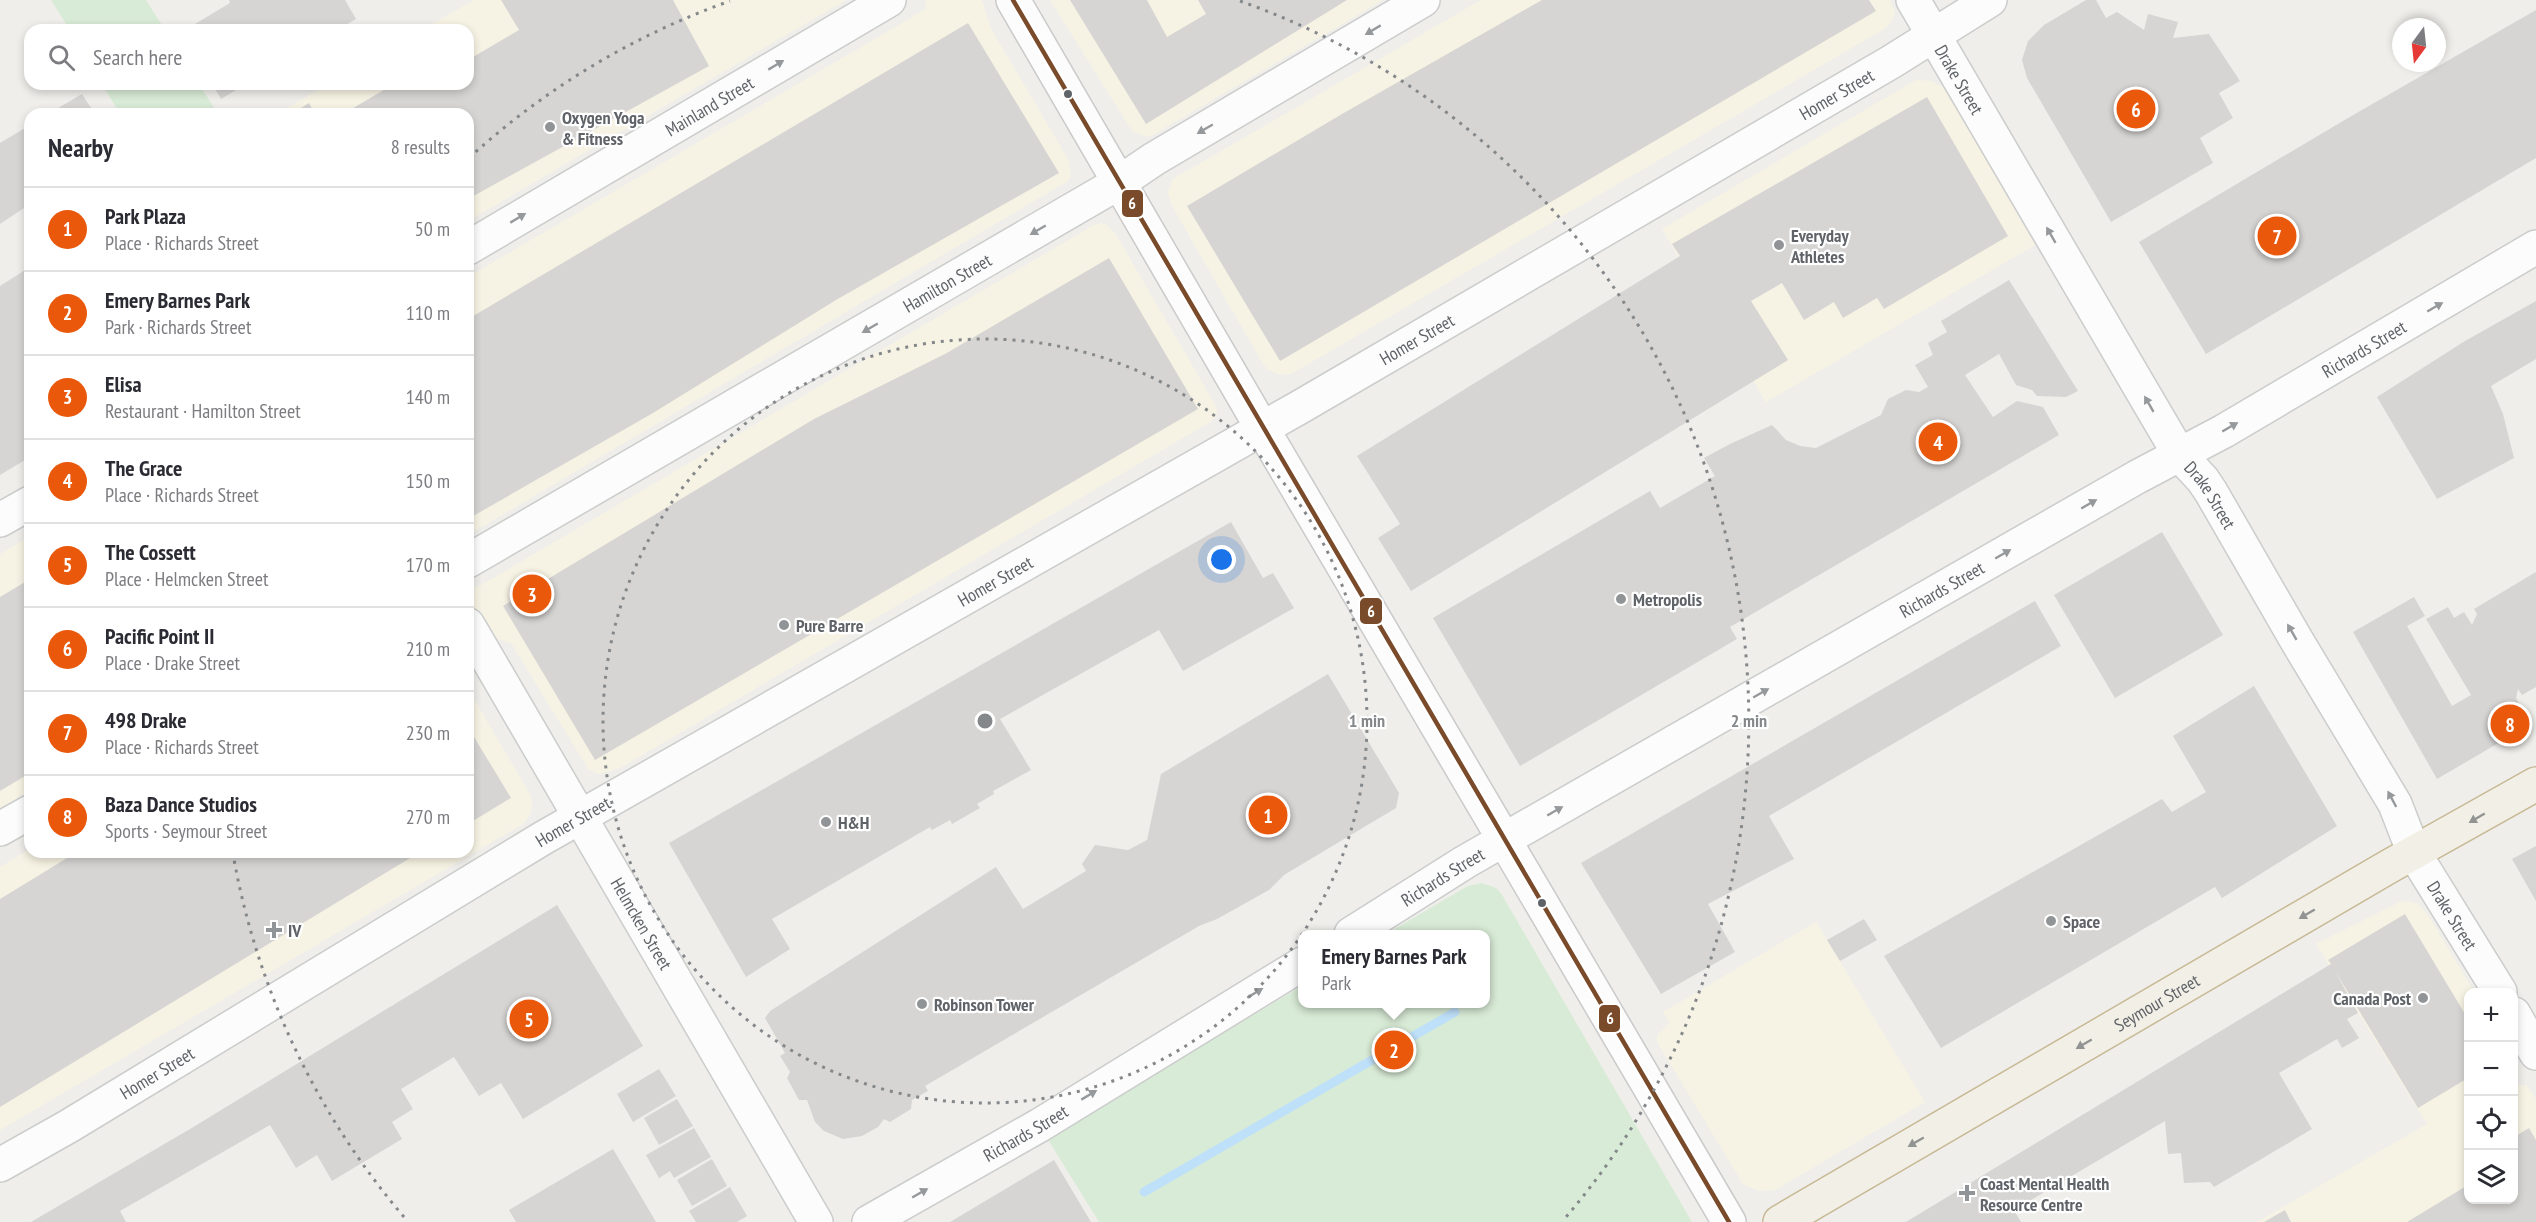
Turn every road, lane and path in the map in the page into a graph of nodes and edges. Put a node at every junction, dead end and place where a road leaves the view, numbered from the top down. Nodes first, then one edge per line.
1 (889, 0) edge
2 (1013, 0) edge
3 (1423, 0) edge
4 (1913, 0) edge
5 (1990, 0) edge
6 (1933, 36) junction
7 (1120, 182) junction
8 (474, 244) edge
9 (2536, 247) edge
10 (1262, 428) junction
11 (2179, 454) junction
12 (24, 506) edge
13 (0, 520) edge
14 (474, 558) edge
15 (474, 635) edge
16 (2533, 780) edge
17 (24, 815) edge
18 (580, 817) junction
19 (0, 829) edge
20 (1504, 840) junction
21 (2414, 853) junction
22 (1358, 930) edge
23 (1298, 966) edge
24 (2497, 988) edge
25 (2518, 1021) edge
26 (2535, 1050) edge
27 (0, 1165) edge
28 (816, 1222) edge
29 (869, 1222) edge
30 (1729, 1222) edge
31 (1780, 1222) edge

8 -> 1 street, Mainland Street
2 - 7 street
3 -> 7 street, Hamilton Street
4 - 6 street, Drake Street
5 - 6 street, Homer Street
6 - 10 street, Homer Street
11 -> 6 street, Drake Street
7 - 10 street
7 -> 14 street, Hamilton Street
11 -> 9 street, Richards Street
10 - 18 street, Homer Street
10 - 20 street
20 -> 11 street, Richards Street
21 -> 11 street, Drake Street
12 - 13 street
15 - 18 street, Helmcken Street
16 -> 21 highway, Seymour Street
17 - 19 street
18 - 27 street, Homer Street
18 - 28 street, Helmcken Street
20 - 22 street, Richards Street
20 - 30 street
21 - 24 street, Drake Street
21 -> 31 highway, Seymour Street
29 -> 23 street, Richards Street
25 - 26 street

